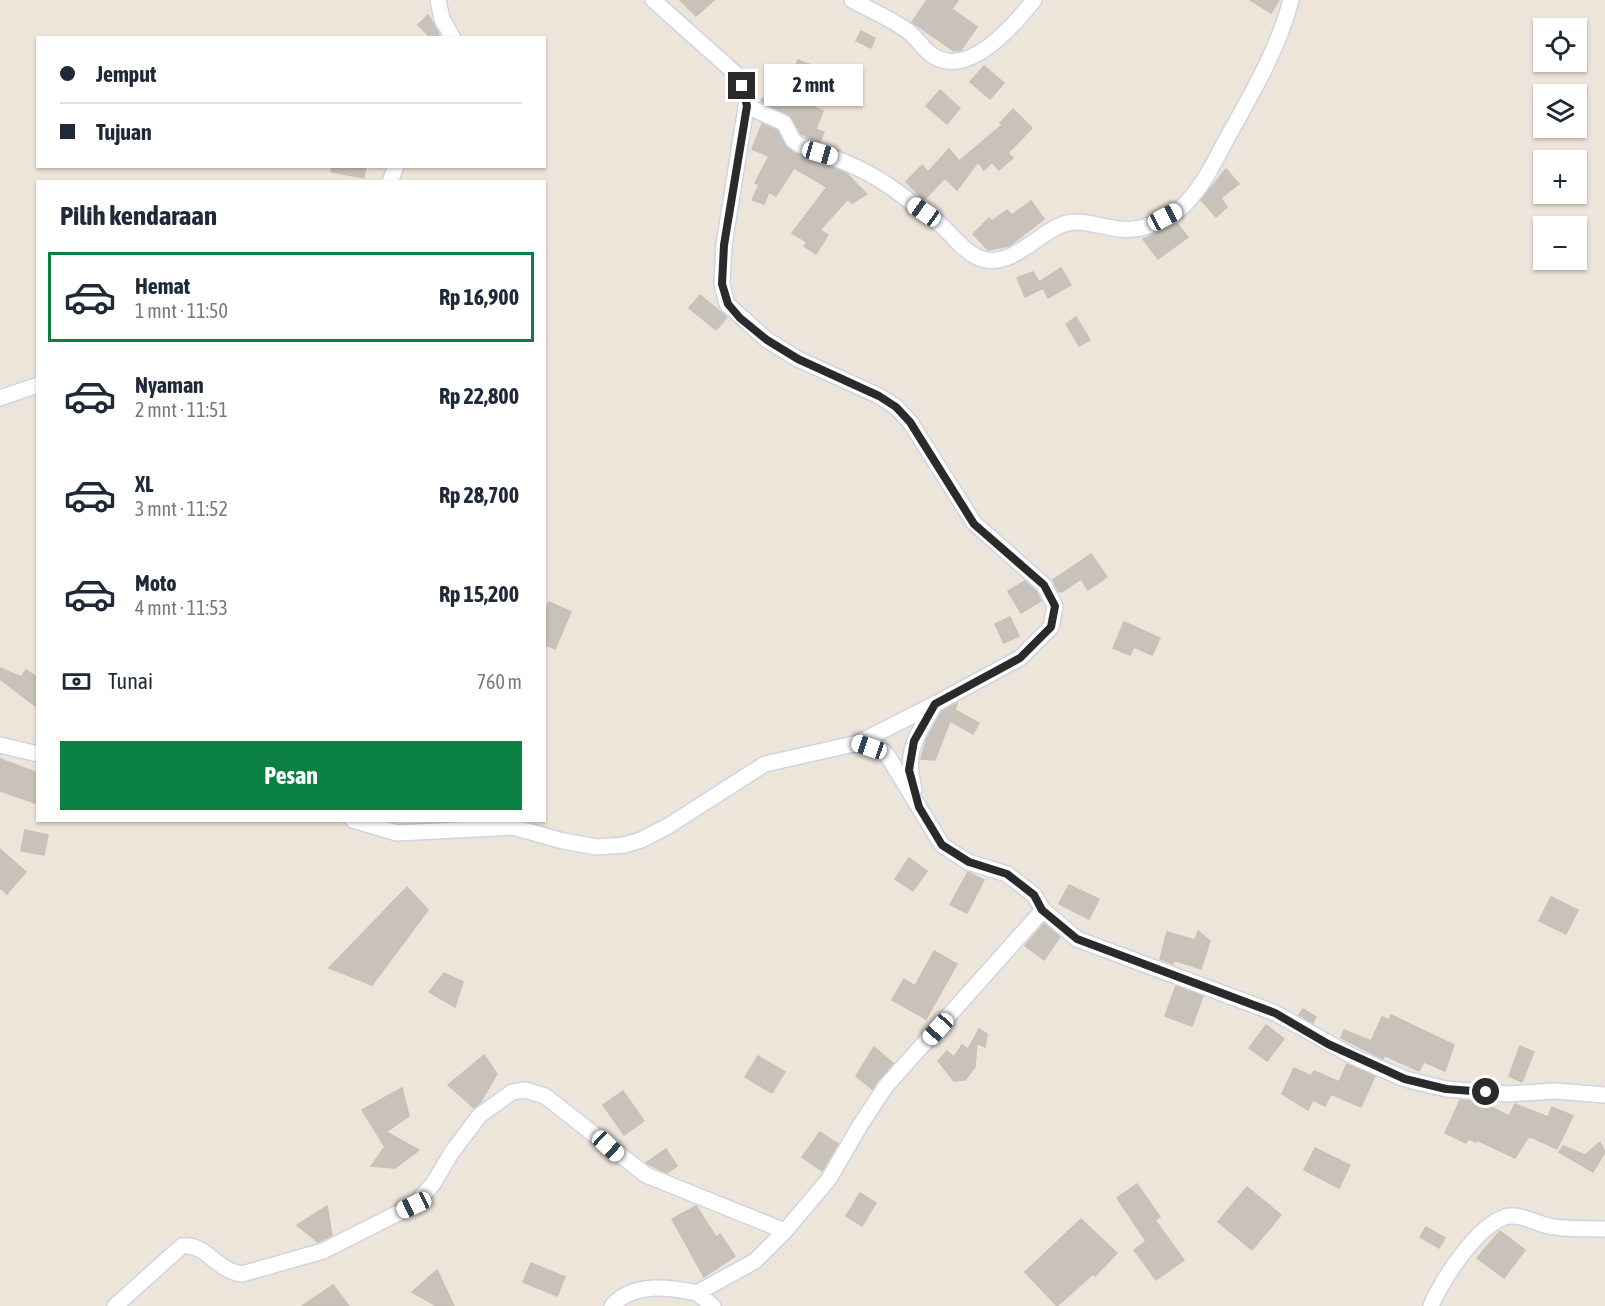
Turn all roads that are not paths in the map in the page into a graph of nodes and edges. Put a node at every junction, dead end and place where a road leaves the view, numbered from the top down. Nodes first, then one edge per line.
1 (438, 0) edge
2 (653, 0) edge
3 (852, 0) edge
4 (1034, 0) edge
5 (1290, 0) edge
6 (452, 36) edge
7 (747, 106) junction
8 (36, 386) edge
9 (0, 398) edge
10 (935, 704) junction
11 (858, 743) junction
12 (0, 745) edge
13 (36, 754) edge
14 (919, 807) junction
15 (360, 822) edge
16 (1042, 910) junction
17 (1605, 1095) edge
18 (1605, 1229) edge
19 (785, 1231) junction
20 (697, 1293) junction
21 (116, 1306) edge
22 (612, 1306) edge
23 (713, 1306) edge
24 (1431, 1306) edge

1 - 6 street
2 - 7 street
3 - 4 street
5 - 7 street
7 - 10 street
8 - 9 street
10 - 11 street
10 - 14 street
11 - 14 street
11 - 15 street
12 - 13 street
14 - 16 street
16 - 17 street
16 - 19 street
18 - 24 street
19 - 20 street
19 - 21 street
20 - 22 street
20 - 23 street

